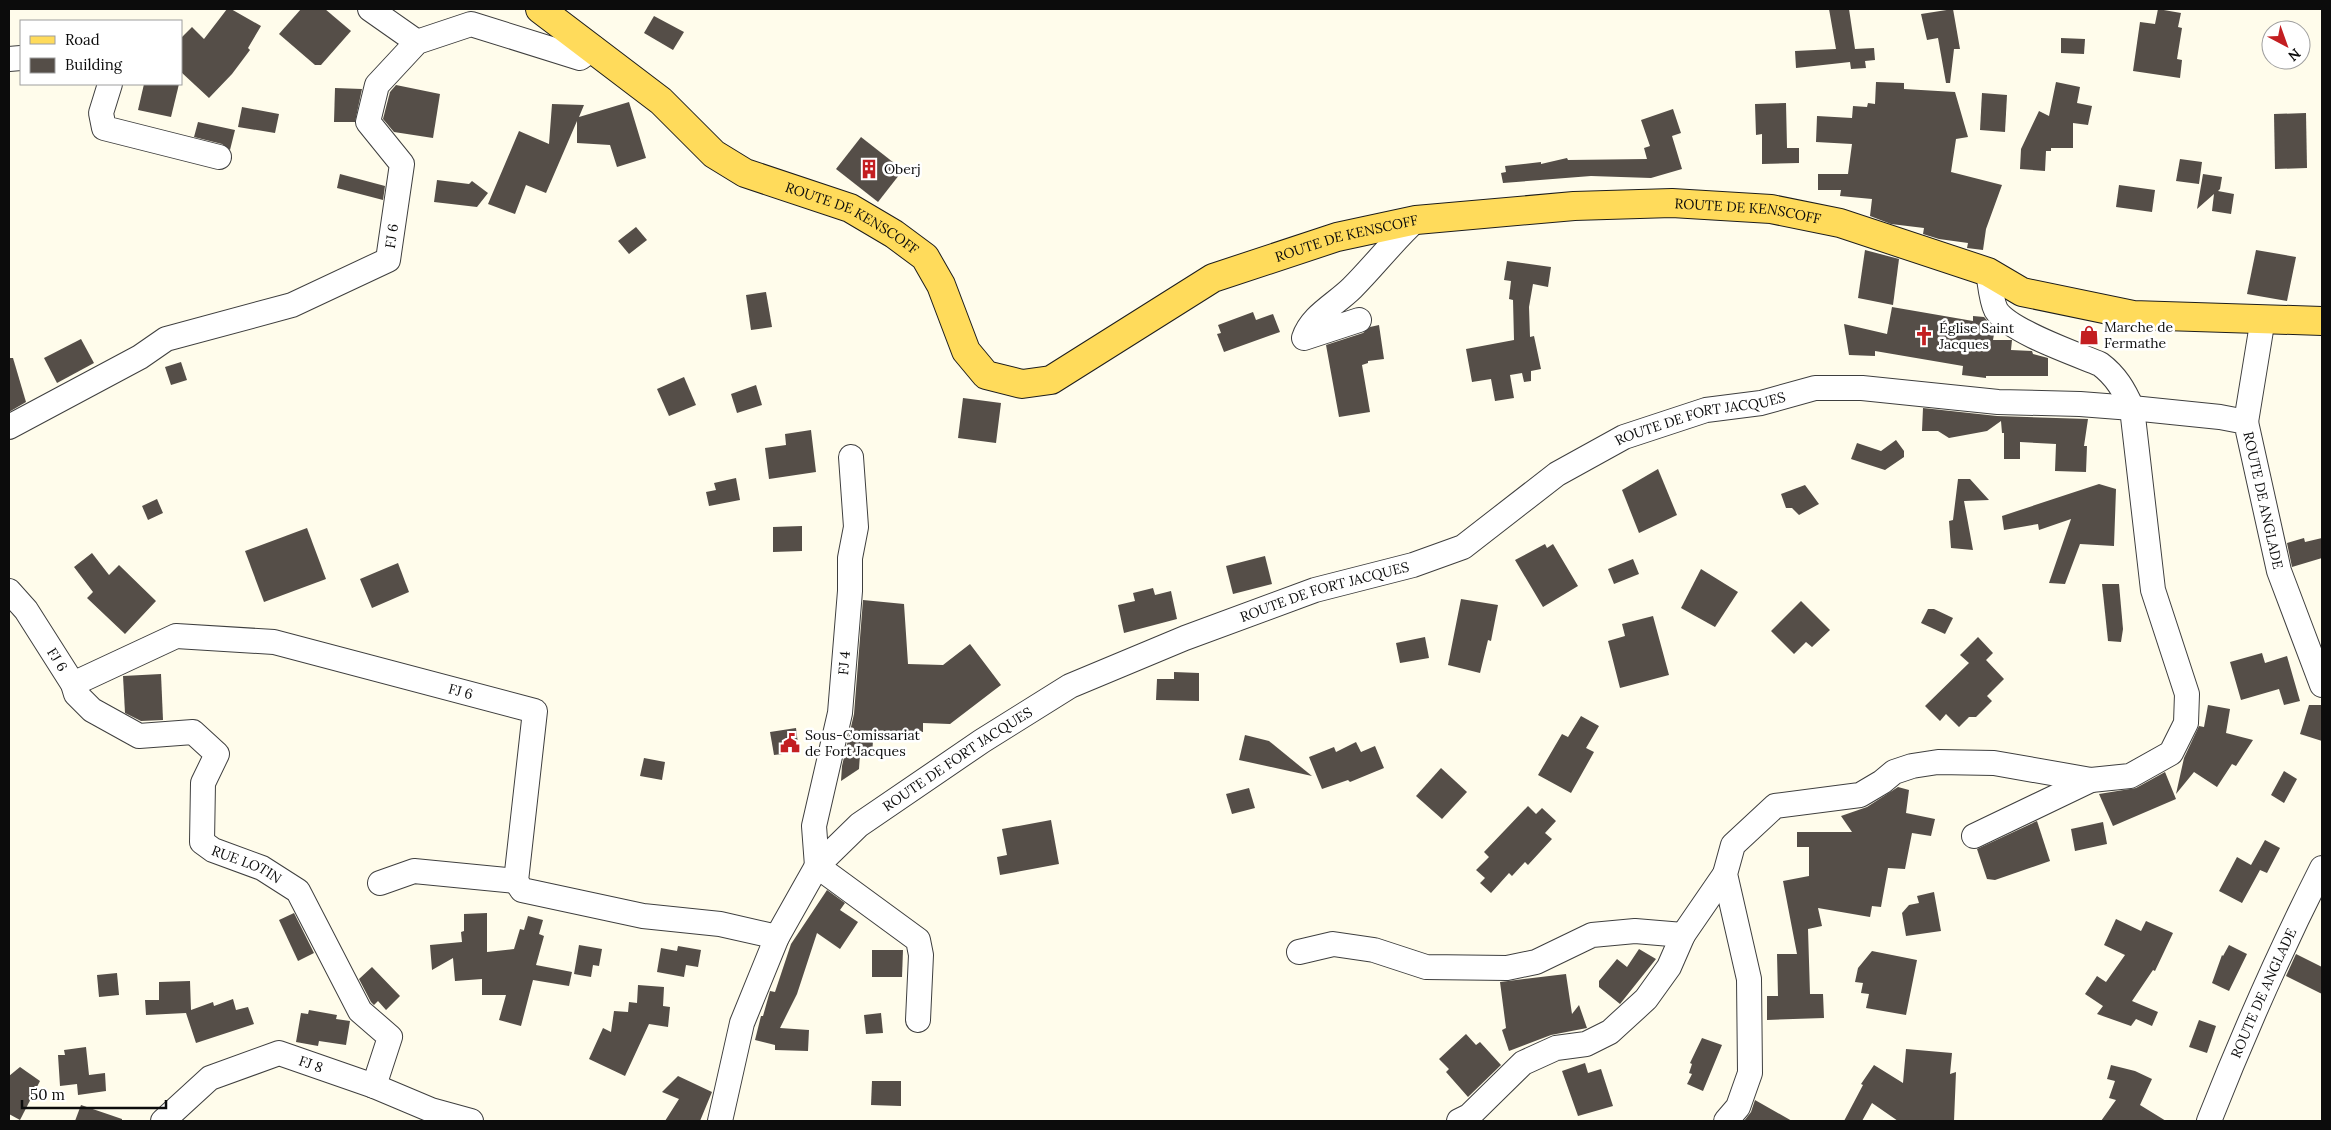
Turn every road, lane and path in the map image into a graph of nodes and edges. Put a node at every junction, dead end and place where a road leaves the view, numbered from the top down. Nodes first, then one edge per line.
1 (370, 9) edge
2 (540, 9) edge
3 (417, 42) junction
4 (594, 48) junction
5 (110, 85) edge
6 (219, 157) dead end
7 (1416, 220) junction
8 (1988, 272) junction
9 (2263, 318) junction
10 (1359, 320) dead end
11 (2322, 321) edge
12 (2132, 408) junction
13 (2246, 422) junction
14 (9, 427) edge
15 (851, 457) dead end
16 (9, 591) edge
17 (73, 684) junction
18 (2322, 685) edge
19 (2091, 780) junction
20 (1974, 836) dead end
21 (818, 866) junction
22 (2322, 868) edge
23 (1725, 874) junction
24 (516, 881) junction
25 (380, 883) dead end
26 (1683, 935) junction
27 (777, 937) junction
28 (1299, 952) dead end
29 (918, 1020) dead end
30 (374, 1086) junction
31 (164, 1121) edge
32 (471, 1121) edge
33 (720, 1121) edge
34 (1459, 1121) edge
35 (1726, 1121) edge
36 (2209, 1121) edge

1 - 3 street
2 - 4 main road, ROUTE DE KENSCOFF
3 - 4 street, FJ 6
3 - 14 street, FJ 6
4 - 7 main road, ROUTE DE KENSCOFF
5 - 6 street
7 - 8 main road, ROUTE DE KENSCOFF
7 - 10 street
8 - 9 main road, ROUTE DE KENSCOFF
8 - 12 street
9 - 11 main road, ROUTE DE KENSCOFF
9 - 13 street
12 - 13 street, ROUTE DE ANGLADE
12 - 19 street
12 - 21 street, ROUTE DE FORT JACQUES
13 - 18 street, ROUTE DE ANGLADE
15 - 21 street, FJ 4
16 - 17 street, FJ 6
17 - 24 street, FJ 6
17 - 30 street, RUE LOTIN
19 - 20 street
19 - 23 street
21 - 27 street, ROUTE DE FORT JACQUES
21 - 29 street
22 - 36 street, ROUTE DE ANGLADE
23 - 26 street
23 - 35 street
24 - 25 street
24 - 27 street
26 - 28 street
26 - 34 street
27 - 33 street, ROUTE DE FORT JACQUES
30 - 31 street, FJ 8
30 - 32 street, FJ 8

